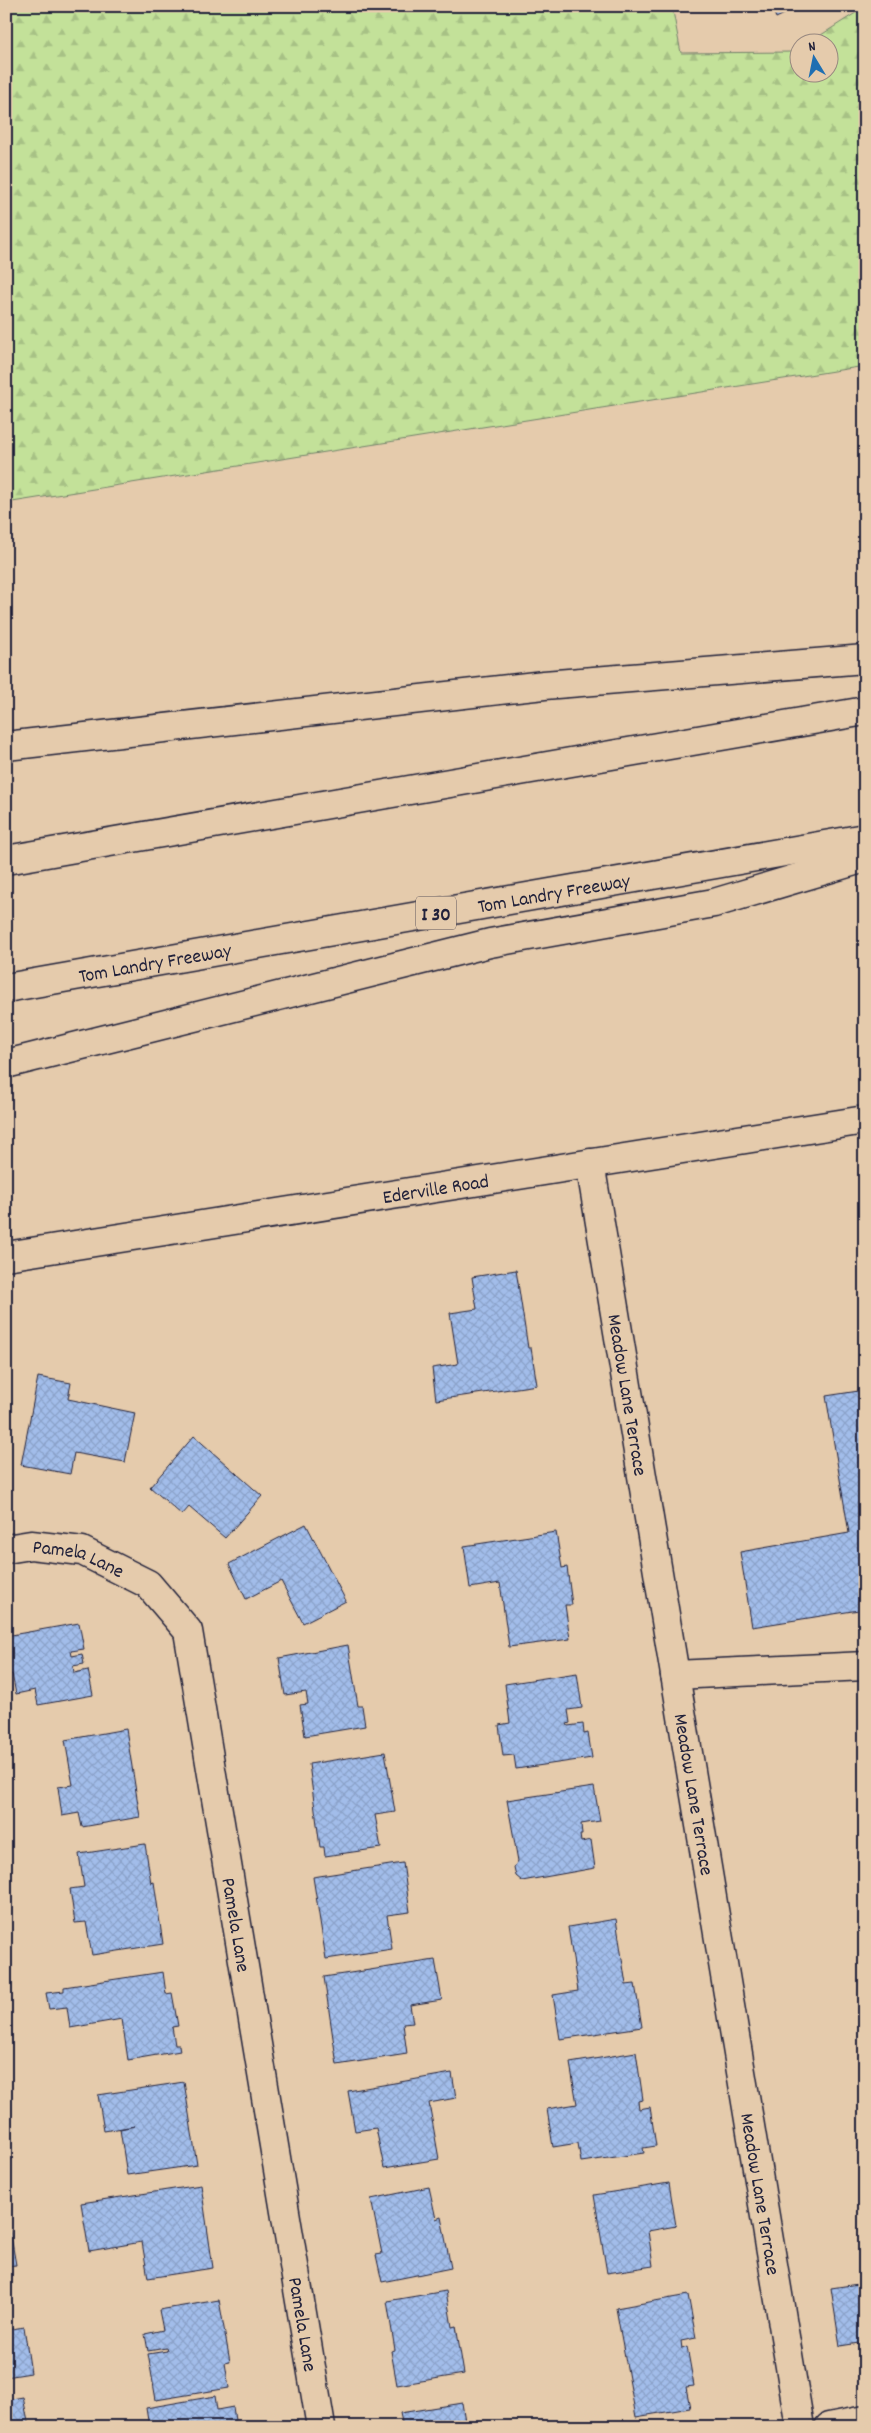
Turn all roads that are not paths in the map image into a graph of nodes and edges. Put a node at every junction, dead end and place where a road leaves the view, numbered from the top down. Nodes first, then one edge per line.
1 (865, 659) edge
2 (865, 711) edge
3 (6, 746) edge
4 (865, 838) edge
5 (865, 858) edge
6 (6, 860) edge
7 (6, 988) edge
8 (6, 1064) edge
9 (865, 1120) edge
10 (590, 1163) junction
11 (6, 1256) edge
12 (6, 1549) edge
13 (865, 1666) edge
14 (675, 1675) junction
15 (865, 2420) edge
16 (321, 2427) edge
17 (800, 2427) edge
18 (829, 2427) edge

1 - 3 main road
2 - 6 main road
4 - 7 main road, Tom Landry Freeway / I 30
5 - 8 main road
9 - 10 main road, Ederville Road
10 - 11 main road, Ederville Road
10 - 14 main road, Meadow Lane Terrace
12 - 16 main road, Pamela Lane
13 - 14 main road
14 - 17 main road, Meadow Lane Terrace
15 - 18 main road

